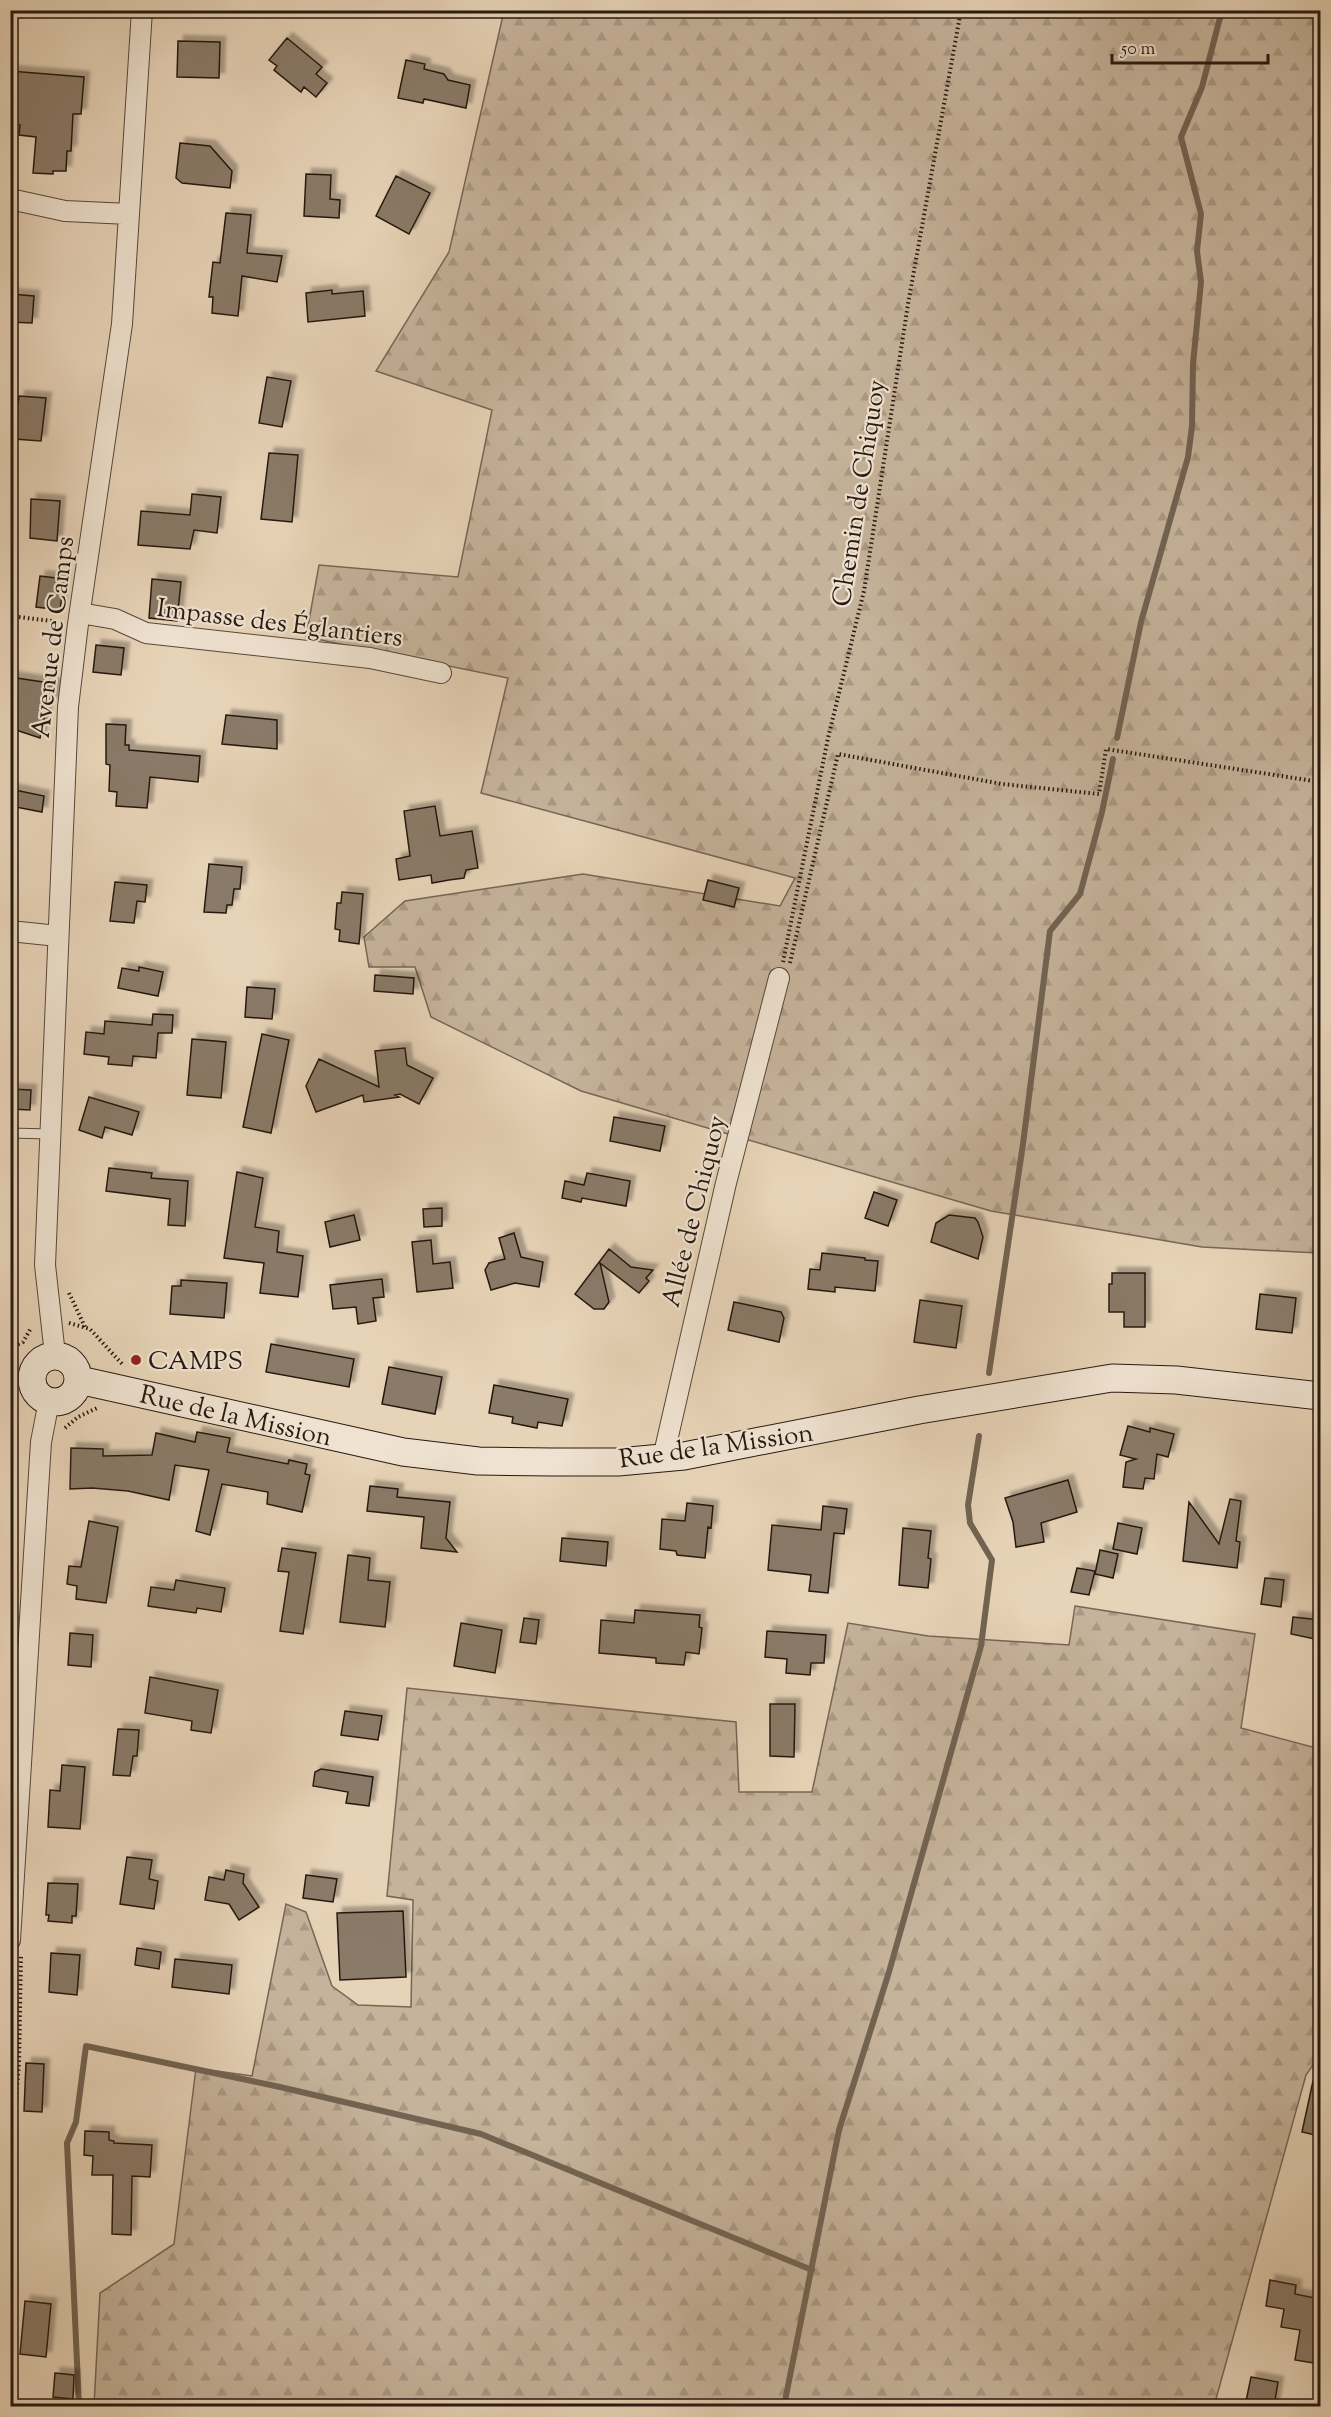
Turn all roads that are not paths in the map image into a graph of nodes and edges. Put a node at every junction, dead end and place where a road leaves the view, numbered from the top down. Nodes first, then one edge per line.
1 (142, 10) edge
2 (10, 199) edge
3 (129, 214) junction
4 (79, 618) junction
5 (441, 673) dead end
6 (10, 931) edge
7 (58, 936) junction
8 (784, 976) road end
9 (10, 1133) edge
10 (50, 1134) junction
11 (55, 1355) junction
12 (79, 1380) junction
13 (30, 1387) edge
14 (1320, 1396) edge
15 (663, 1458) junction
16 (10, 1940) edge

1 - 3 street, Avenue de Camps
2 - 3 street
3 - 4 street, Avenue de Camps
4 - 5 street, Impasse des Églantiers
4 - 7 street, Avenue de Camps
6 - 7 street
7 - 10 street, Avenue de Camps
8 - 15 street, Allée de Chiquoy
9 - 10 lane
10 - 11 street, Avenue de Camps
11 - 12 main road
11 - 13 main road
12 - 13 main road
12 - 15 main road, Rue de la Mission
13 - 16 street
14 - 15 main road, Rue de la Mission

